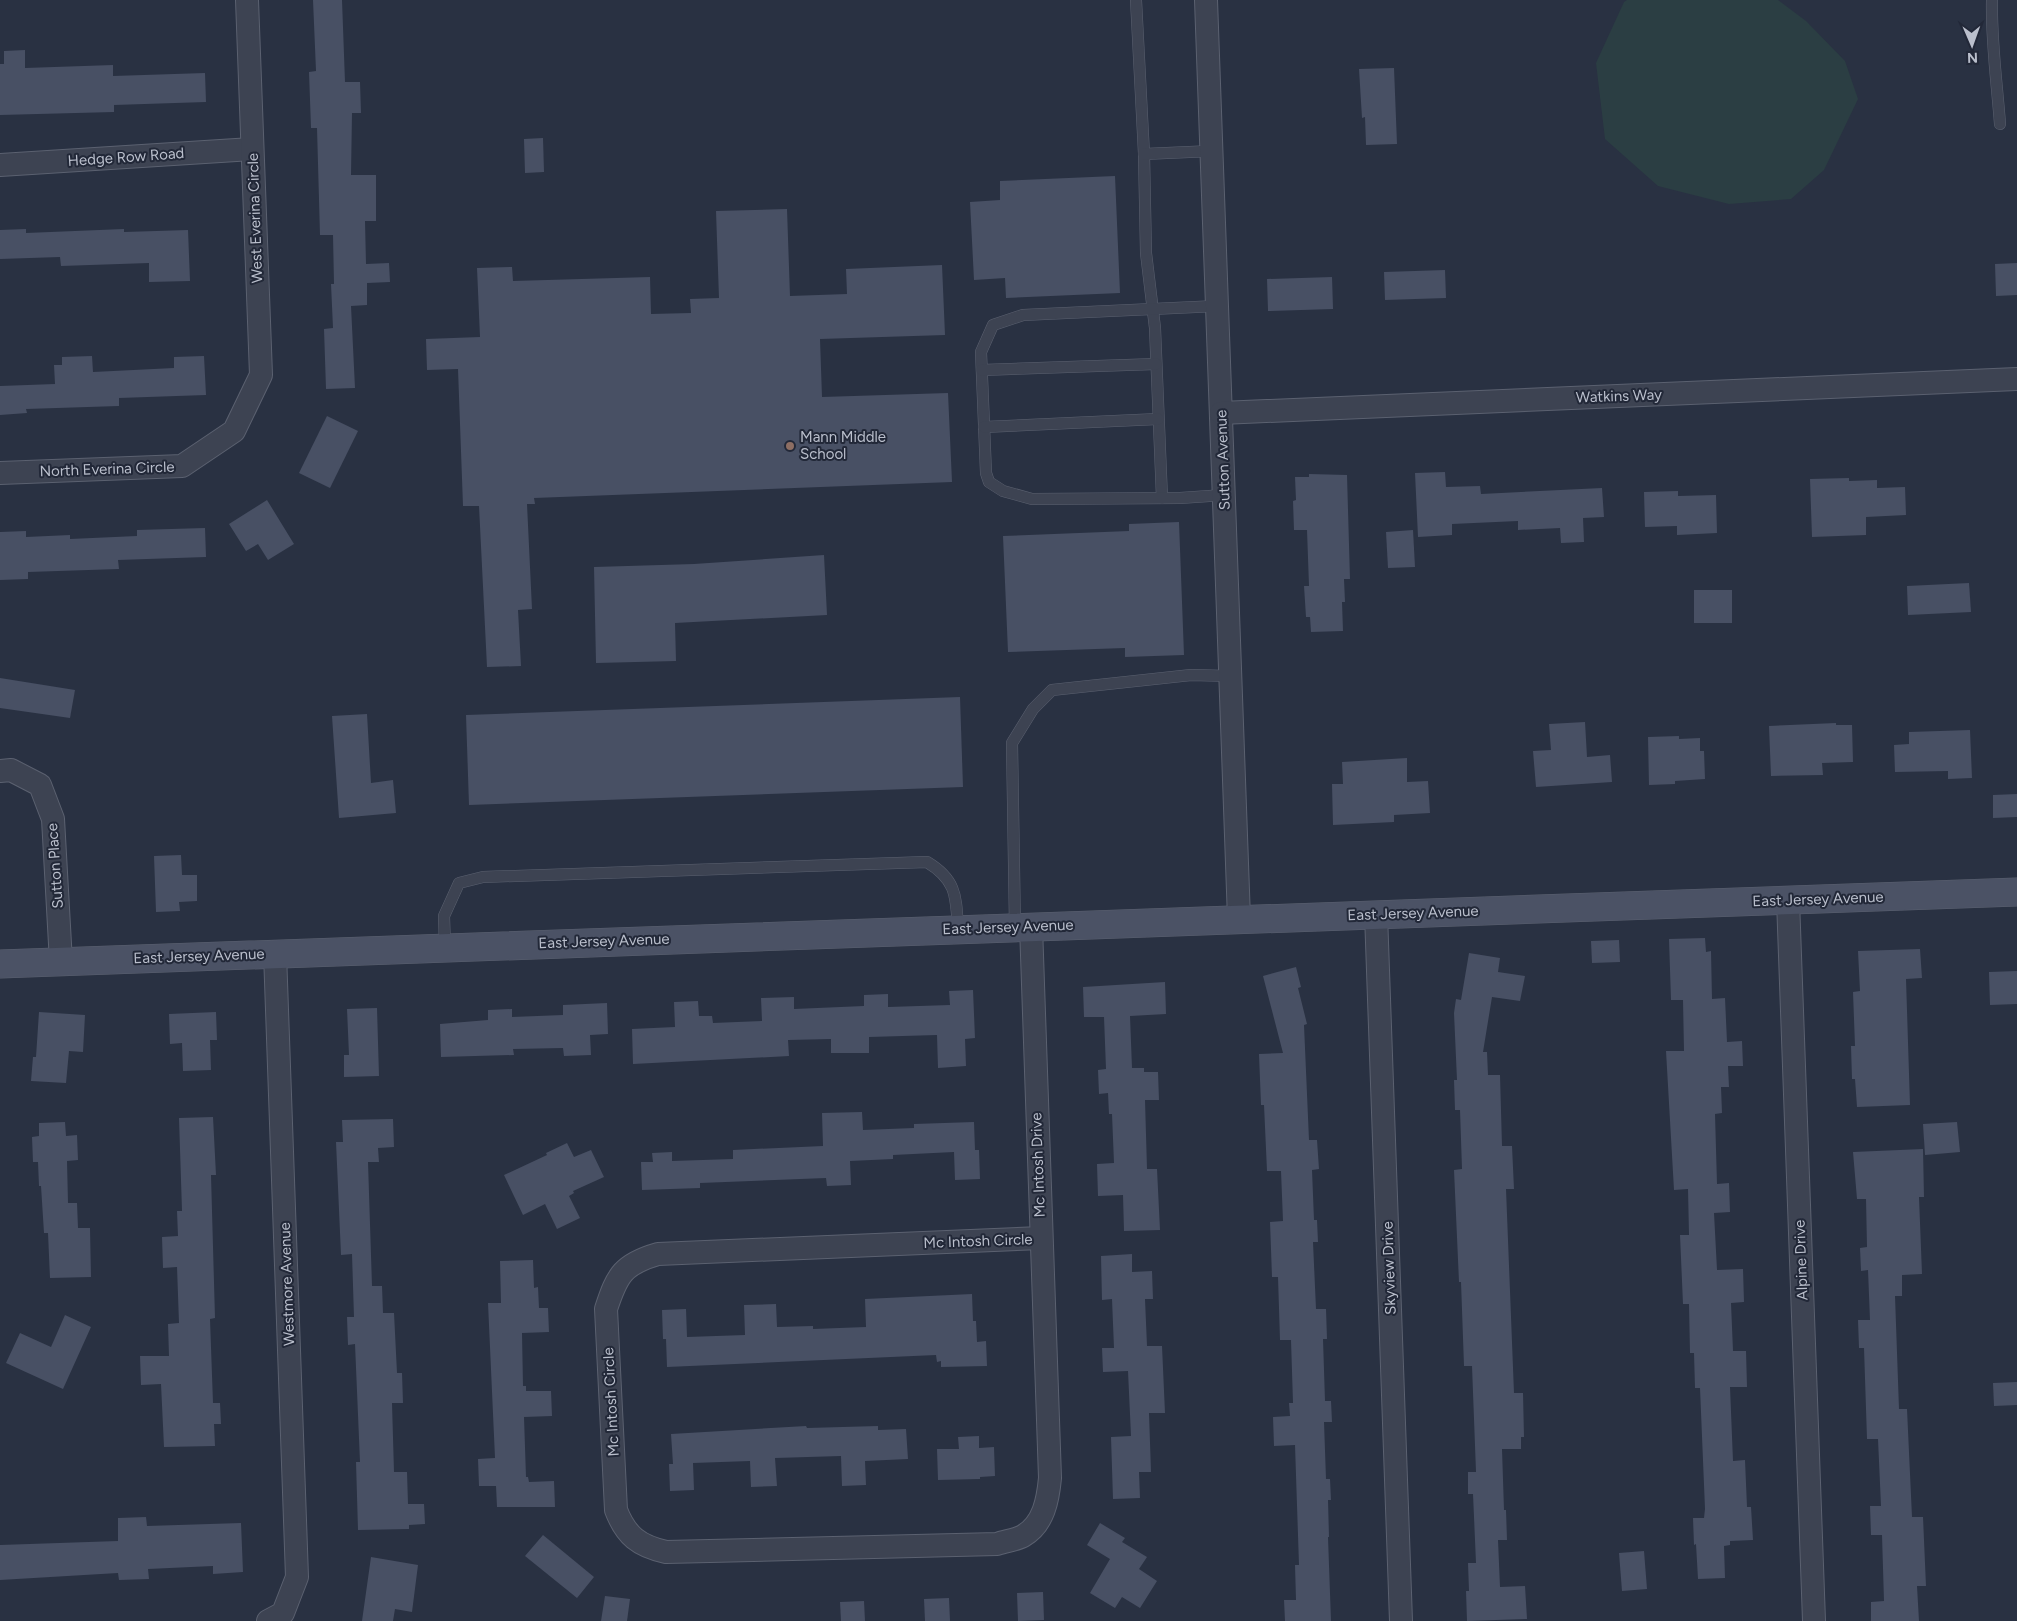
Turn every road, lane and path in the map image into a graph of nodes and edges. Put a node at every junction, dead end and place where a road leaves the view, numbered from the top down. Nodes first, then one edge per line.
1 (248, 0) edge
2 (1136, 0) edge
3 (1206, 0) edge
4 (1992, 0) edge
5 (2000, 124) dead end
6 (252, 149) junction
7 (1212, 151) junction
8 (1144, 154) junction
9 (0, 165) edge
10 (1217, 306) junction
11 (1151, 308) junction
12 (1156, 364) junction
13 (982, 370) junction
14 (2017, 379) edge
15 (1221, 413) junction
16 (1158, 419) junction
17 (984, 427) junction
18 (234, 430) joint
19 (0, 473) edge
20 (1224, 495) junction
21 (1162, 498) junction
22 (1230, 676) junction
23 (0, 771) edge
24 (2017, 892) edge
25 (1788, 900) junction
26 (1376, 914) junction
27 (1239, 919) junction
28 (1023, 927) junction
29 (958, 929) junction
30 (445, 947) junction
31 (275, 953) junction
32 (61, 962) junction
33 (0, 964) edge
34 (1041, 1238) junction
35 (1038, 1522) joint
36 (276, 1617) edge
37 (1401, 1621) edge
38 (1814, 1621) edge

1 - 6 street, West Everina Circle
2 - 8 lane
3 - 7 street, Sutton Avenue
4 - 5 lane
6 - 9 street, Hedge Row Road
6 - 18 street, West Everina Circle
7 - 8 lane
7 - 10 street, Sutton Avenue
8 - 11 lane
10 - 11 lane
10 - 15 street, Sutton Avenue
11 - 12 lane
11 - 13 lane
12 - 13 lane
12 - 16 lane
13 - 17 lane
14 - 15 street, Watkins Way
15 - 20 street, Sutton Avenue
16 - 17 lane
16 - 21 lane
17 - 21 lane
18 - 19 street, North Everina Circle
20 - 21 lane
20 - 22 street, Sutton Avenue
22 - 27 street, Sutton Avenue
22 - 28 lane
23 - 32 street, Sutton Place
24 - 25 street, East Jersey Avenue
25 - 26 street, East Jersey Avenue
25 - 38 street, Alpine Drive
26 - 27 street, East Jersey Avenue
26 - 37 street, Skyview Drive
27 - 28 street, East Jersey Avenue
28 - 29 street, East Jersey Avenue
28 - 34 street, Mc Intosh Drive
29 - 30 street, East Jersey Avenue
29 - 30 lane
30 - 31 street, East Jersey Avenue
31 - 32 street, East Jersey Avenue
31 - 36 street, Westmore Avenue
32 - 33 street, East Jersey Avenue
34 - 35 street, Mc Intosh Drive
34 - 35 street, Mc Intosh Circle

